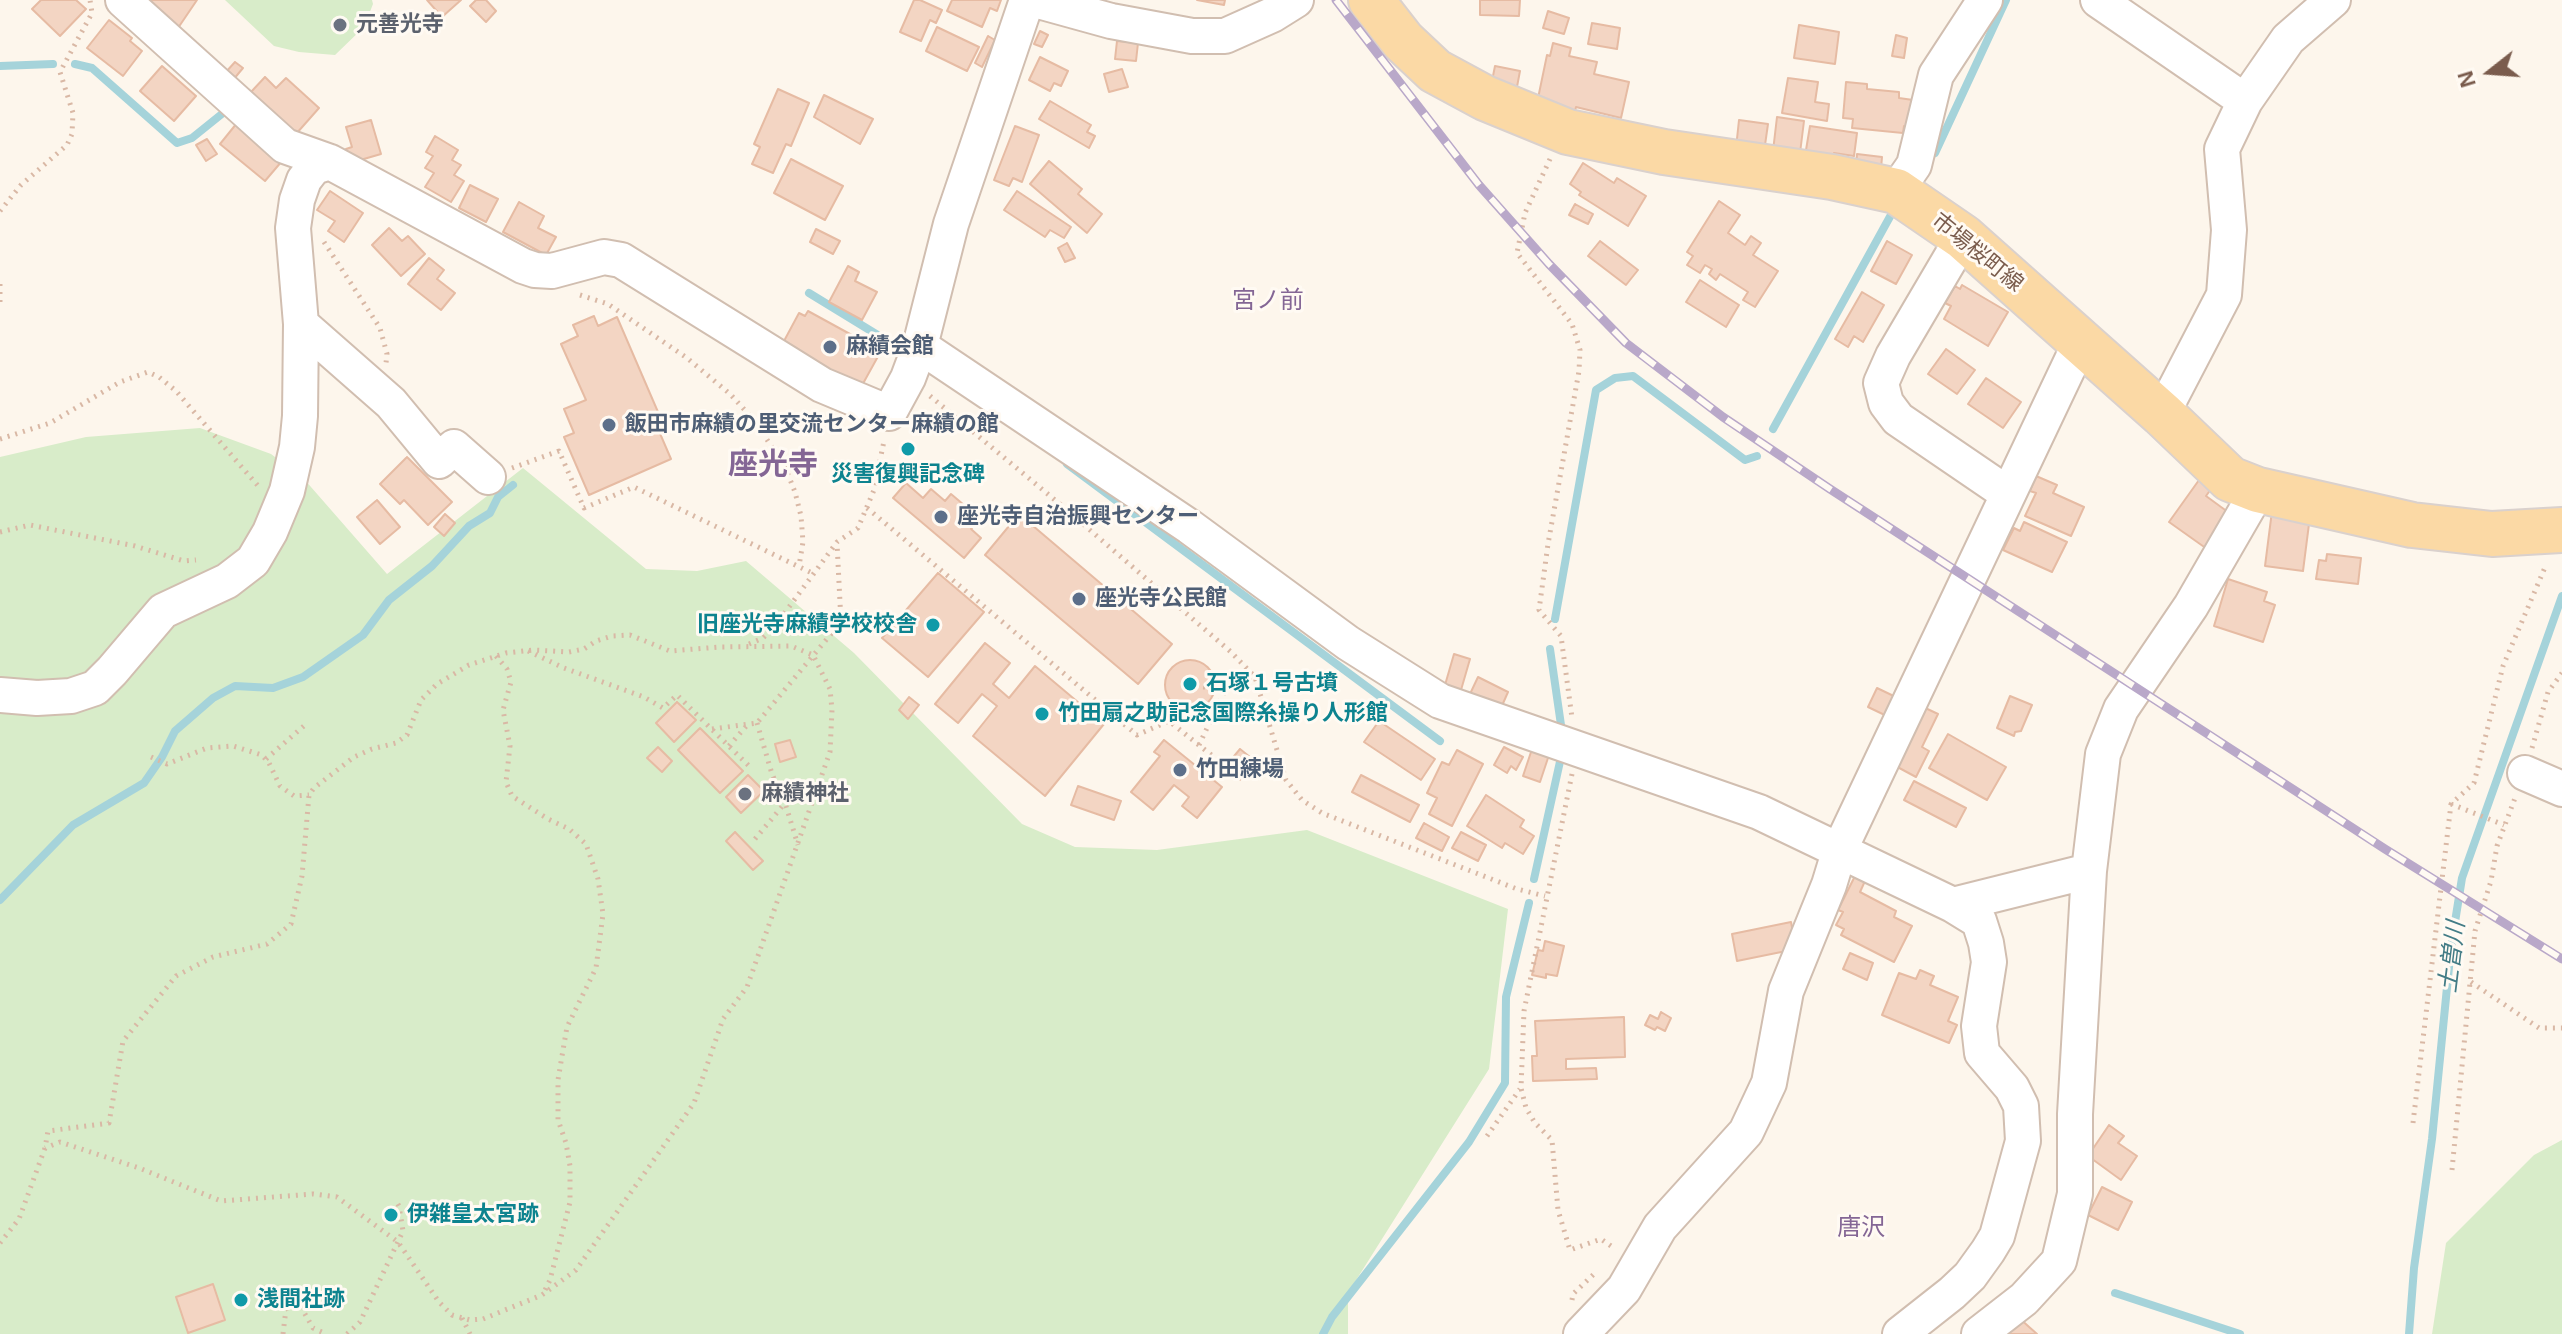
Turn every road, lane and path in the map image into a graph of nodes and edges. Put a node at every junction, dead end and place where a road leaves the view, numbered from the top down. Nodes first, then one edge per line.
1 (90, 0) edge
2 (123, 0) edge
3 (1027, 0) edge
4 (1035, 0) edge
5 (1296, 0) edge
6 (1371, 0) edge
7 (1985, 0) edge
8 (2098, 0) edge
9 (2333, 0) edge
10 (2245, 101) junction
11 (1568, 132) junction
12 (330, 162) junction
13 (1896, 191) junction
14 (297, 200) junction
15 (0, 211) edge
16 (1963, 237) junction
17 (0, 284) edge
18 (569, 292) dead end
19 (0, 306) edge
20 (301, 324) junction
21 (2081, 341) junction
22 (920, 346) junction
23 (908, 378) junction
24 (391, 403) junction
25 (889, 413) junction
26 (2162, 414) junction
27 (0, 439) edge
28 (488, 477) joint
29 (2258, 490) junction
30 (287, 491) junction
31 (2008, 494) junction
32 (867, 508) junction
33 (2561, 530) edge
34 (0, 532) edge
35 (837, 542) junction
36 (202, 558) dead end
37 (799, 566) junction
38 (814, 574) junction
39 (744, 646) junction
40 (527, 650) junction
41 (813, 655) junction
42 (496, 656) junction
43 (2562, 673) edge
44 (1255, 677) junction
45 (1203, 687) dead end
46 (1226, 688) junction
47 (0, 695) edge
48 (757, 723) junction
49 (748, 724) junction
50 (305, 725) dead end
51 (712, 729) junction
52 (1199, 745) junction
53 (729, 746) junction
54 (1578, 749) junction
55 (151, 757) dead end
56 (1215, 758) dead end
57 (266, 759) junction
58 (749, 766) dead end
59 (2525, 773) junction
60 (2562, 789) edge
61 (309, 795) junction
62 (785, 803) junction
63 (2451, 804) junction
64 (2504, 825) junction
65 (755, 839) dead end
66 (799, 846) junction
67 (1840, 849) junction
68 (2089, 871) junction
69 (1545, 896) junction
70 (1953, 905) junction
71 (2471, 982) junction
72 (2562, 1028) edge
73 (1521, 1088) junction
74 (2413, 1123) dead end
75 (1487, 1136) dead end
76 (45, 1148) junction
77 (2452, 1170) dead end
78 (395, 1199) dead end
79 (398, 1242) junction
80 (0, 1243) edge
81 (1609, 1259) dead end
82 (1600, 1267) dead end
83 (542, 1295) junction
84 (461, 1318) junction
85 (1589, 1326) edge
86 (314, 1331) edge
87 (283, 1334) edge
88 (326, 1334) edge
89 (347, 1334) edge
90 (470, 1334) edge
91 (1900, 1334) edge
92 (1979, 1334) edge

1 - 15 path
2 - 12 street
3 - 22 street
4 - 5 street
6 - 11 main road, 市場桜町線
7 - 13 street
8 - 10 street
9 - 10 street
10 - 26 street
11 - 13 main road, 市場桜町線
11 - 54 path
12 - 14 street
12 - 25 street
13 - 16 main road, 市場桜町線
14 - 20 street
14 - 24 path
16 - 21 main road, 市場桜町線
16 - 31 street
17 - 19 path
18 - 37 path
20 - 24 street
20 - 30 street
21 - 26 main road, 市場桜町線
21 - 31 street
22 - 23 street
22 - 54 street
23 - 25 street
23 - 44 path
24 - 28 street
25 - 32 path
26 - 29 main road, 市場桜町線
27 - 30 path
28 - 37 path
29 - 33 main road, 市場桜町線
29 - 68 street
30 - 47 street
31 - 67 street
32 - 35 path
32 - 52 path
33 - 63 path
34 - 36 path
35 - 38 path
35 - 41 path
37 - 38 path
38 - 39 path
39 - 40 path
39 - 41 path
40 - 42 path
40 - 51 path
41 - 48 path
41 - 66 path
42 - 61 path
42 - 83 path
43 - 59 path
44 - 46 path
44 - 69 path
45 - 46 path
46 - 52 path
48 - 49 path
48 - 62 path
49 - 51 path
49 - 53 path
50 - 57 path
51 - 53 path
52 - 56 path
53 - 58 path
54 - 67 street
54 - 69 path
55 - 57 path
57 - 61 path
59 - 60 street
59 - 64 path
61 - 76 path
62 - 65 path
62 - 66 path
63 - 64 path
63 - 74 path
64 - 71 path
66 - 83 path
67 - 70 street
67 - 85 street
68 - 70 street
68 - 92 street
69 - 73 path
70 - 91 street
71 - 72 path
71 - 77 path
73 - 75 path
73 - 81 path
76 - 79 path
76 - 80 path
78 - 79 path
79 - 84 path
79 - 89 path
82 - 85 path
83 - 84 path
84 - 90 path
86 - 87 path
86 - 88 path

